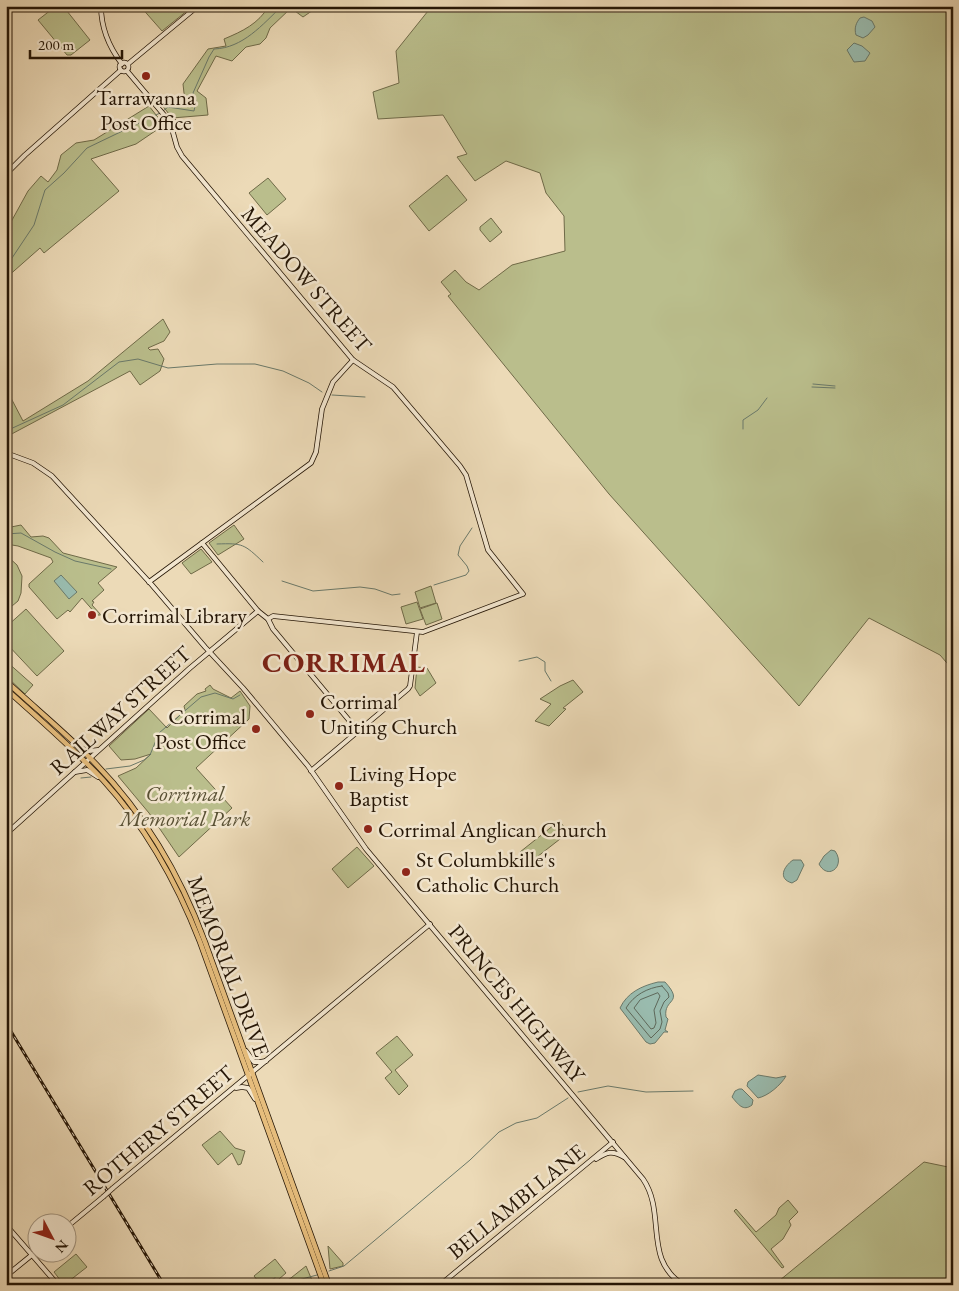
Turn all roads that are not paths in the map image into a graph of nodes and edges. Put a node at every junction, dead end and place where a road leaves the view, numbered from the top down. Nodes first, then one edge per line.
1 (101, 6) edge
2 (198, 6) edge
3 (122, 64) junction
4 (128, 64) junction
5 (121, 70) junction
6 (127, 71) junction
7 (6, 174) edge
8 (353, 360) junction
9 (6, 453) edge
10 (202, 543) junction
11 (149, 582) junction
12 (258, 611) junction
13 (268, 619) junction
14 (417, 632) junction
15 (209, 652) junction
16 (6, 681) edge
17 (6, 689) edge
18 (358, 731) junction
19 (76, 746) junction
20 (102, 748) junction
21 (90, 758) junction
22 (86, 762) junction
23 (311, 771) junction
24 (75, 772) junction
25 (104, 782) junction
26 (6, 834) edge
27 (430, 924) junction
28 (242, 1045) junction
29 (268, 1060) junction
30 (250, 1074) junction
31 (230, 1092) junction
32 (256, 1101) junction
33 (613, 1142) junction
34 (626, 1158) junction
35 (582, 1168) junction
36 (78, 1218) edge
37 (6, 1224) edge
38 (28, 1248) edge
39 (28, 1258) edge
40 (41, 1264) edge
41 (6, 1276) edge
42 (58, 1285) edge
43 (324, 1285) edge
44 (329, 1285) edge
45 (440, 1285) edge
46 (684, 1285) edge

1 - 3 main road
2 - 4 main road
3 - 4 main road
3 - 5 main road
4 - 6 main road
5 - 6 main road
5 - 7 main road
6 - 8 main road, MEADOW STREET
8 - 10 main road
8 - 14 main road, MEADOW STREET
9 - 11 main road, PRINCES HIGHWAY
10 - 11 main road
10 - 12 main road
11 - 15 main road, PRINCES HIGHWAY
12 - 13 main road
12 - 15 main road, RAILWAY STREET
13 - 14 main road
13 - 18 main road
14 - 18 main road
15 - 20 main road, RAILWAY STREET
15 - 23 main road, PRINCES HIGHWAY
16 - 19 main road, MEMORIAL DRIVE
17 - 22 main road, MEMORIAL DRIVE
18 - 23 main road
19 - 20 main road
19 - 21 main road, MEMORIAL DRIVE
20 - 21 main road, RAILWAY STREET
21 - 22 main road, RAILWAY STREET
21 - 28 main road, MEMORIAL DRIVE
22 - 24 main road, RAILWAY STREET
22 - 25 main road, MEMORIAL DRIVE
23 - 27 main road, PRINCES HIGHWAY
24 - 25 main road
24 - 26 main road, RAILWAY STREET
25 - 30 main road, MEMORIAL DRIVE
27 - 29 main road, ROTHERY STREET
27 - 33 main road, PRINCES HIGHWAY
28 - 29 main road
28 - 30 main road, MEMORIAL DRIVE
29 - 30 main road, ROTHERY STREET
30 - 31 main road, ROTHERY STREET
30 - 32 main road, MEMORIAL DRIVE
30 - 44 main road, MEMORIAL DRIVE
31 - 32 main road
31 - 36 main road, ROTHERY STREET, bridge
32 - 43 main road, MEMORIAL DRIVE
33 - 34 main road, PRINCES HIGHWAY
33 - 35 main road, BELLAMBI LANE
34 - 35 main road
34 - 46 main road, PRINCES HIGHWAY
35 - 45 main road, BELLAMBI LANE
37 - 38 main road
39 - 41 main road
40 - 42 main road

